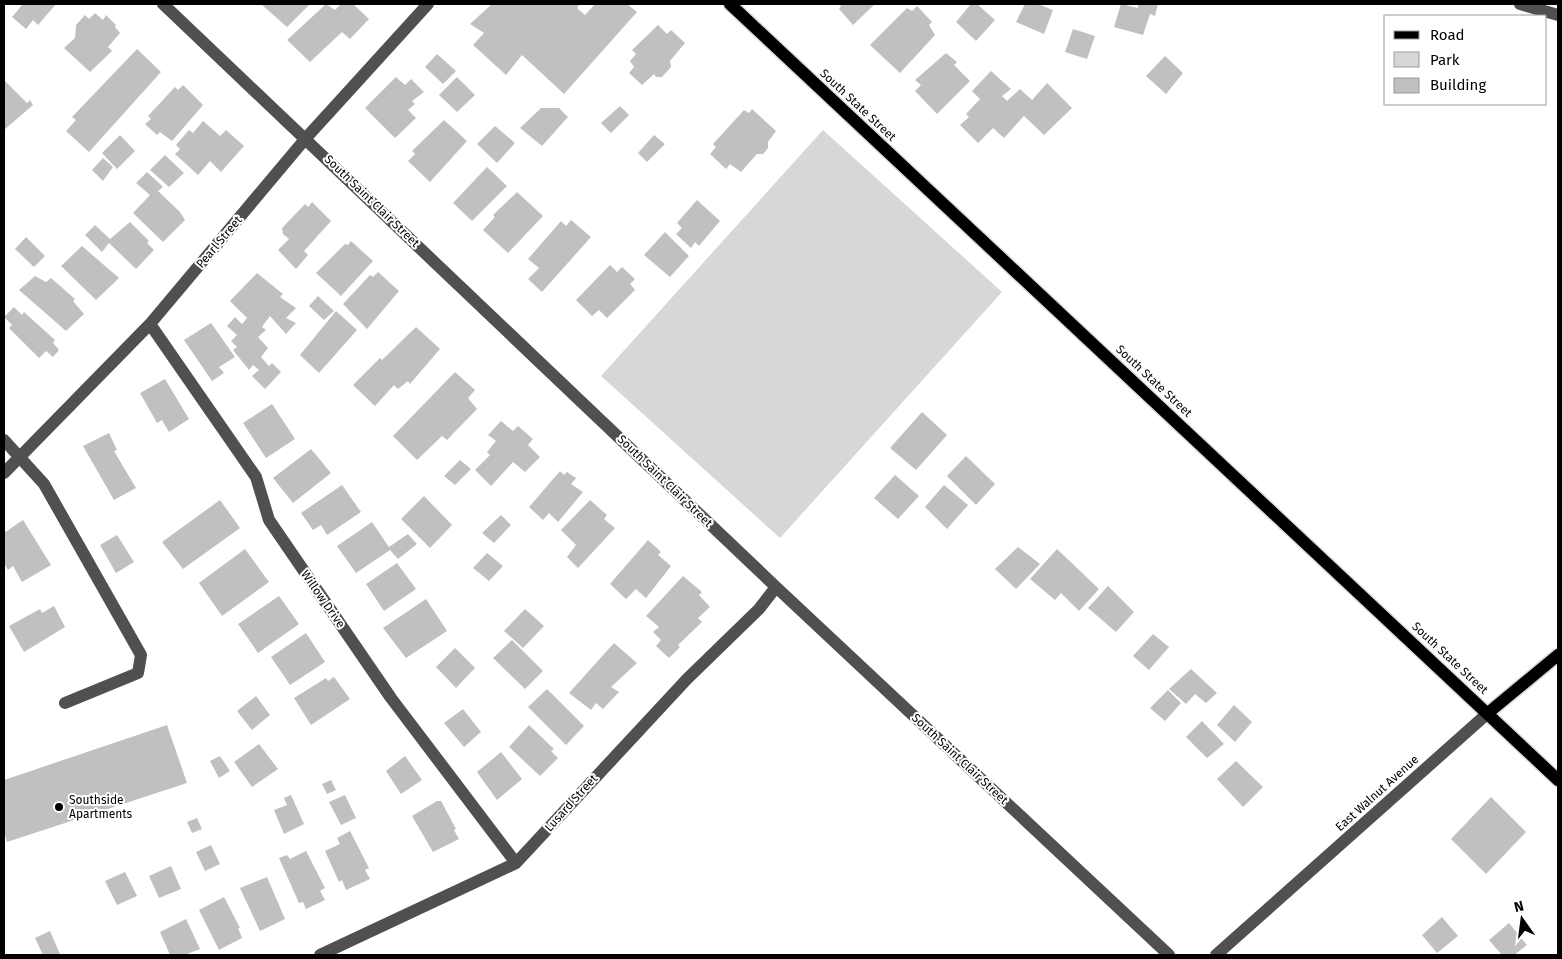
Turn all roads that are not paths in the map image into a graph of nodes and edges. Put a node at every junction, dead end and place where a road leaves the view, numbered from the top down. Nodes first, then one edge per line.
1 (163, 4) edge
2 (428, 4) edge
3 (730, 4) edge
4 (1520, 4) edge
5 (1558, 15) edge
6 (306, 138) junction
7 (150, 324) junction
8 (4, 440) edge
9 (20, 457) junction
10 (4, 473) edge
11 (776, 587) junction
12 (1558, 654) edge
13 (65, 703) dead end
14 (1488, 713) junction
15 (1558, 780) edge
16 (516, 863) junction
17 (320, 955) edge
18 (1169, 955) edge
19 (1216, 955) edge

1 - 6 street, South Saint Clair Street
2 - 6 street, Pearl Street
3 - 14 main road, South State Street
4 - 5 street
6 - 7 street, Pearl Street
6 - 11 street, South Saint Clair Street
7 - 9 street, Pearl Street
7 - 16 street, Willow Drive
8 - 9 street
9 - 10 street, Pearl Street
9 - 13 street
11 - 16 street, Lusard Street
11 - 18 street, South Saint Clair Street
12 - 14 main road, East Walnut Avenue
14 - 15 main road, South State Street
14 - 19 street, East Walnut Avenue
16 - 17 street, Lusard Street

